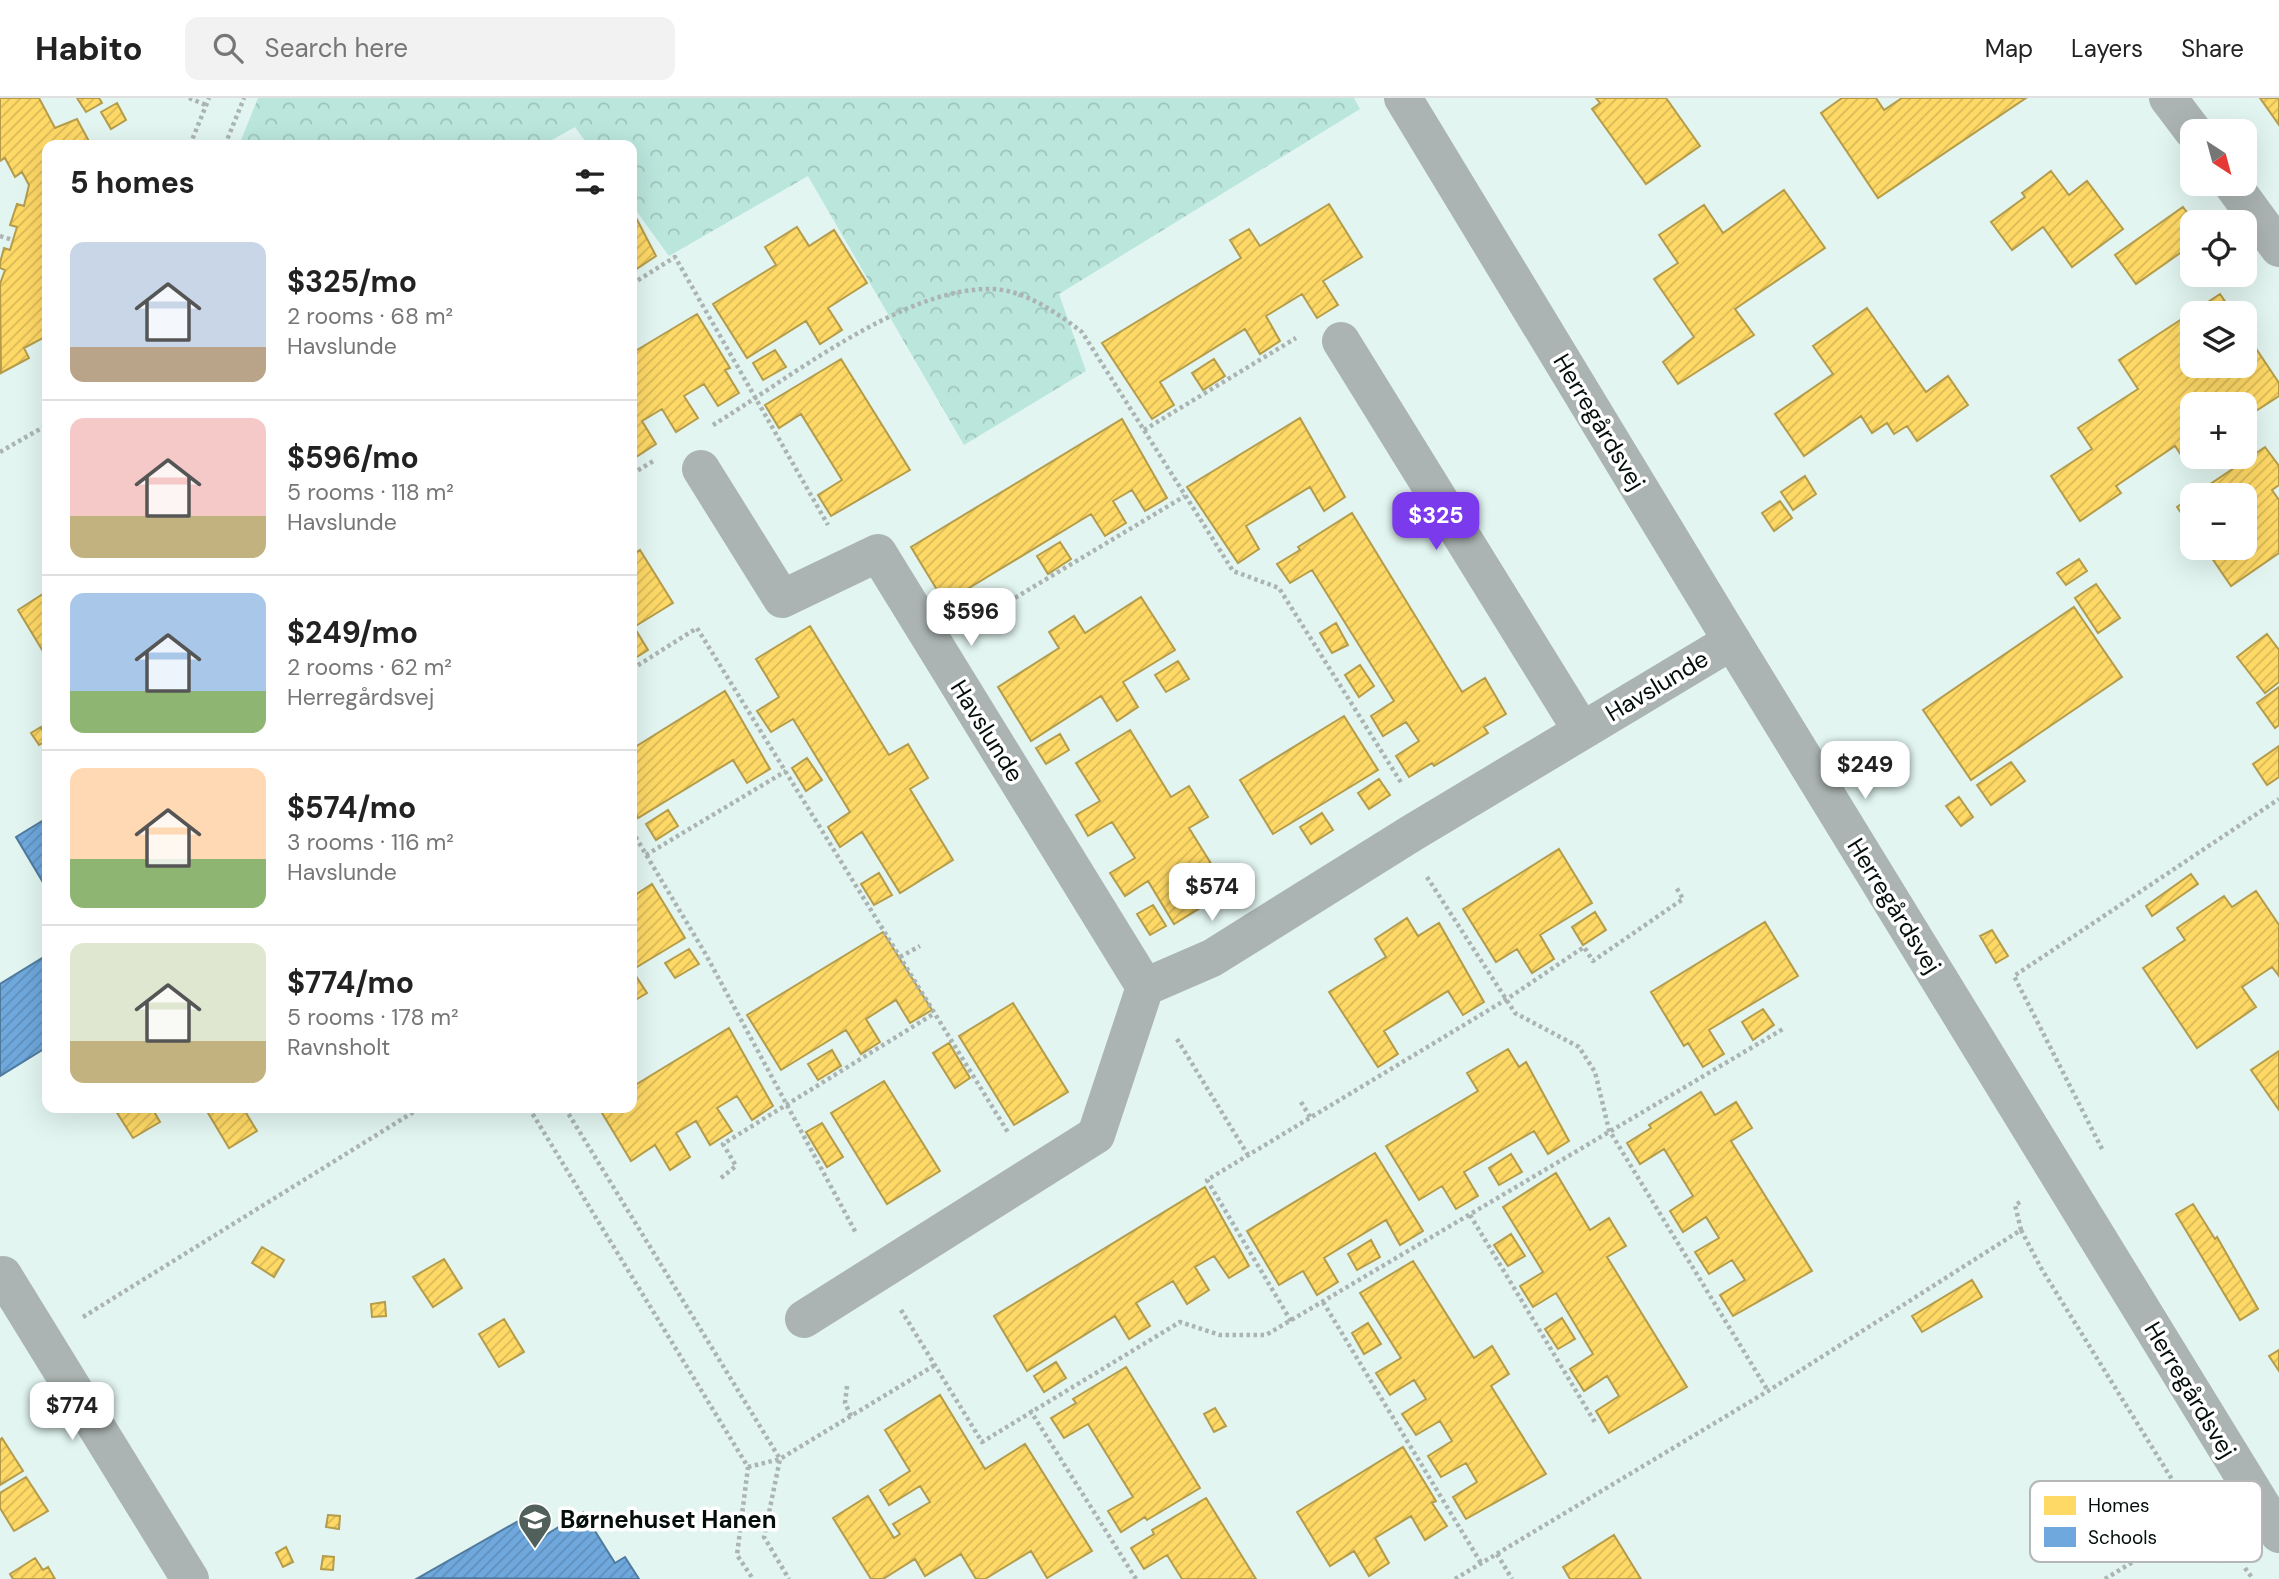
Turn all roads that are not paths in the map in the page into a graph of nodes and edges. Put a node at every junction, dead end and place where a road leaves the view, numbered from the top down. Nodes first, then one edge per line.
1 (1403, 98) edge
2 (2168, 98) edge
3 (2184, 119) edge
4 (2243, 196) edge
5 (2273, 228) edge
6 (1341, 341) road end
7 (701, 469) dead end
8 (1732, 641) junction
9 (1582, 731) junction
10 (1145, 987) junction
11 (3, 1275) dead end
12 (804, 1319) dead end
13 (2246, 1481) edge
14 (2262, 1507) edge
15 (2279, 1534) edge
16 (190, 1579) edge

1 - 8 street, Herregårdsvej
2 - 3 street
4 - 5 street
6 - 9 street, Havslunde
7 - 10 street, Havslunde
8 - 9 street, Havslunde
8 - 13 street, Herregårdsvej
9 - 10 street, Havslunde
10 - 12 street
11 - 16 street
14 - 15 street, Herregårdsvej

